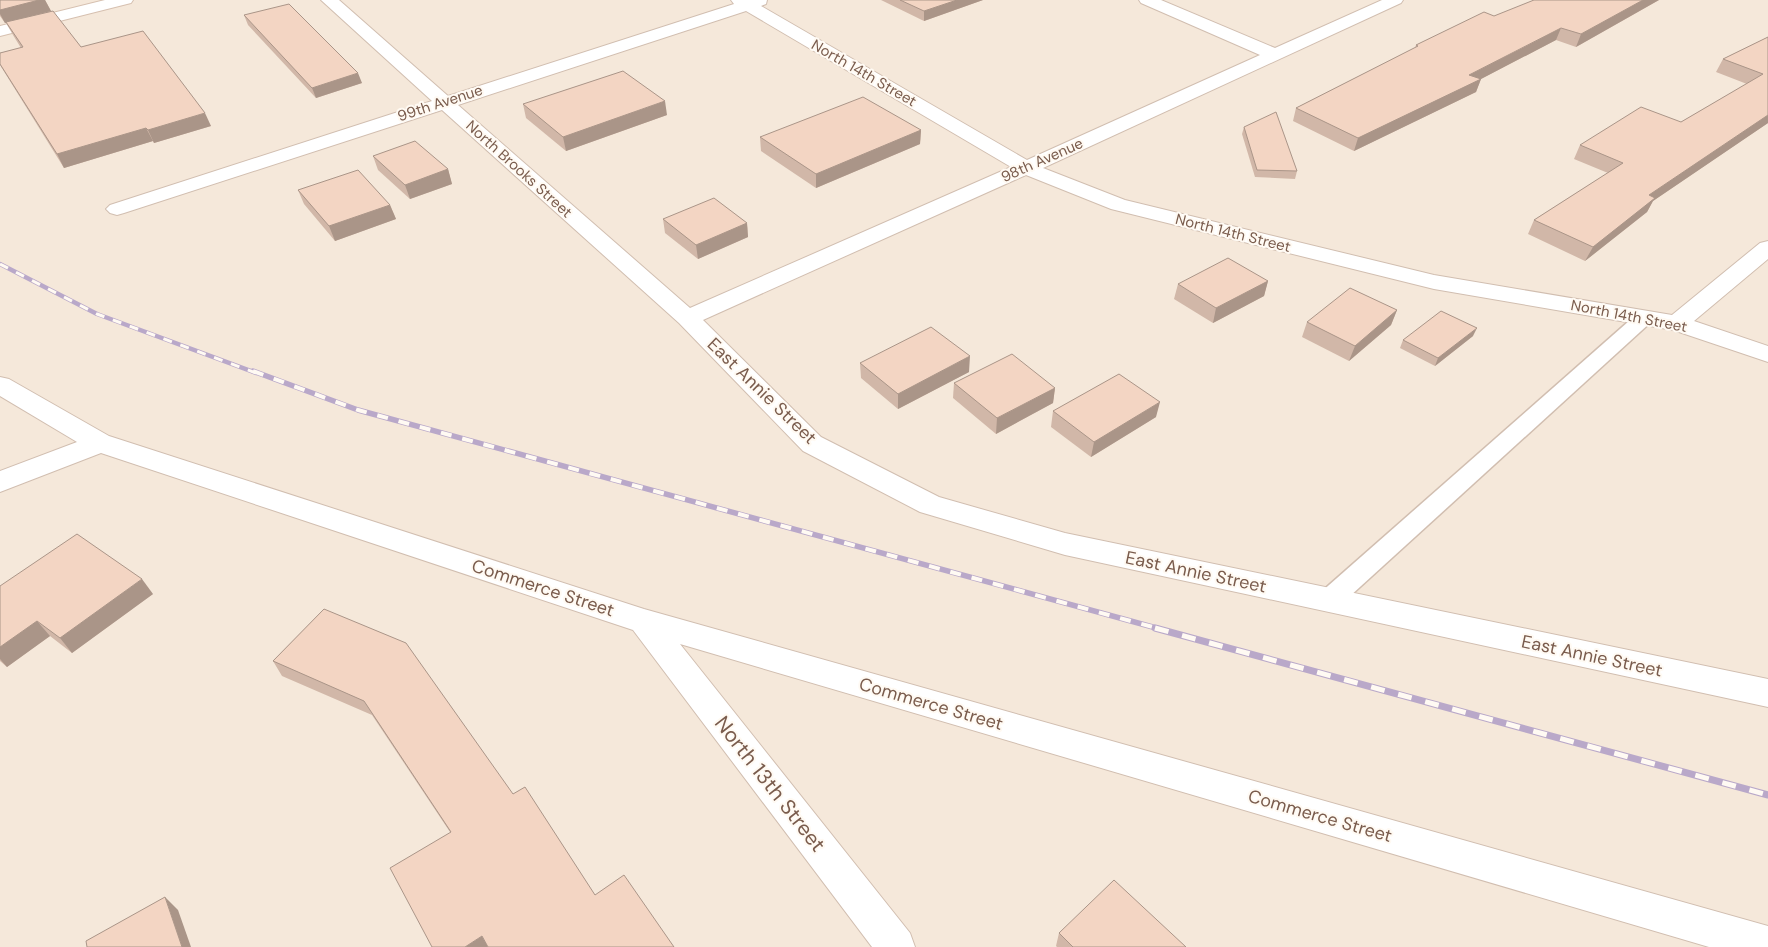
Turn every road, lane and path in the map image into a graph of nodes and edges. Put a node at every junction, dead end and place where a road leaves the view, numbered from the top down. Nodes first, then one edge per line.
1 (125, 0) edge
2 (329, 0) edge
3 (1148, 0) edge
4 (1395, 0) edge
5 (750, 2) edge
6 (0, 31) edge
7 (1273, 54) junction
8 (444, 102) junction
9 (1026, 168) junction
10 (117, 209) dead end
11 (1768, 248) edge
12 (687, 318) junction
13 (1644, 318) junction
14 (1677, 323) junction
15 (1768, 354) edge
16 (0, 385) edge
17 (100, 443) junction
18 (0, 482) edge
19 (1329, 600) junction
20 (644, 621) junction
21 (1768, 693) edge
22 (1768, 945) edge
23 (896, 947) edge

1 - 6 street
2 - 8 street, North Brooks Street
3 - 7 street
4 - 7 street, 98th Avenue
5 - 8 street, 99th Avenue
5 - 9 street, North 14th Street
7 - 9 street, 98th Avenue
8 - 10 street, 99th Avenue
8 - 12 street, North Brooks Street
9 - 12 street, 98th Avenue
9 - 13 street, North 14th Street
11 - 14 street
12 - 19 street, East Annie Street
13 - 14 street, North 14th Street
13 - 19 lane
14 - 15 street, North 14th Street
16 - 17 street, Commerce Street
17 - 18 street
17 - 20 street, Commerce Street
19 - 21 street, East Annie Street
20 - 22 street, Commerce Street
20 - 23 street, North 13th Street

